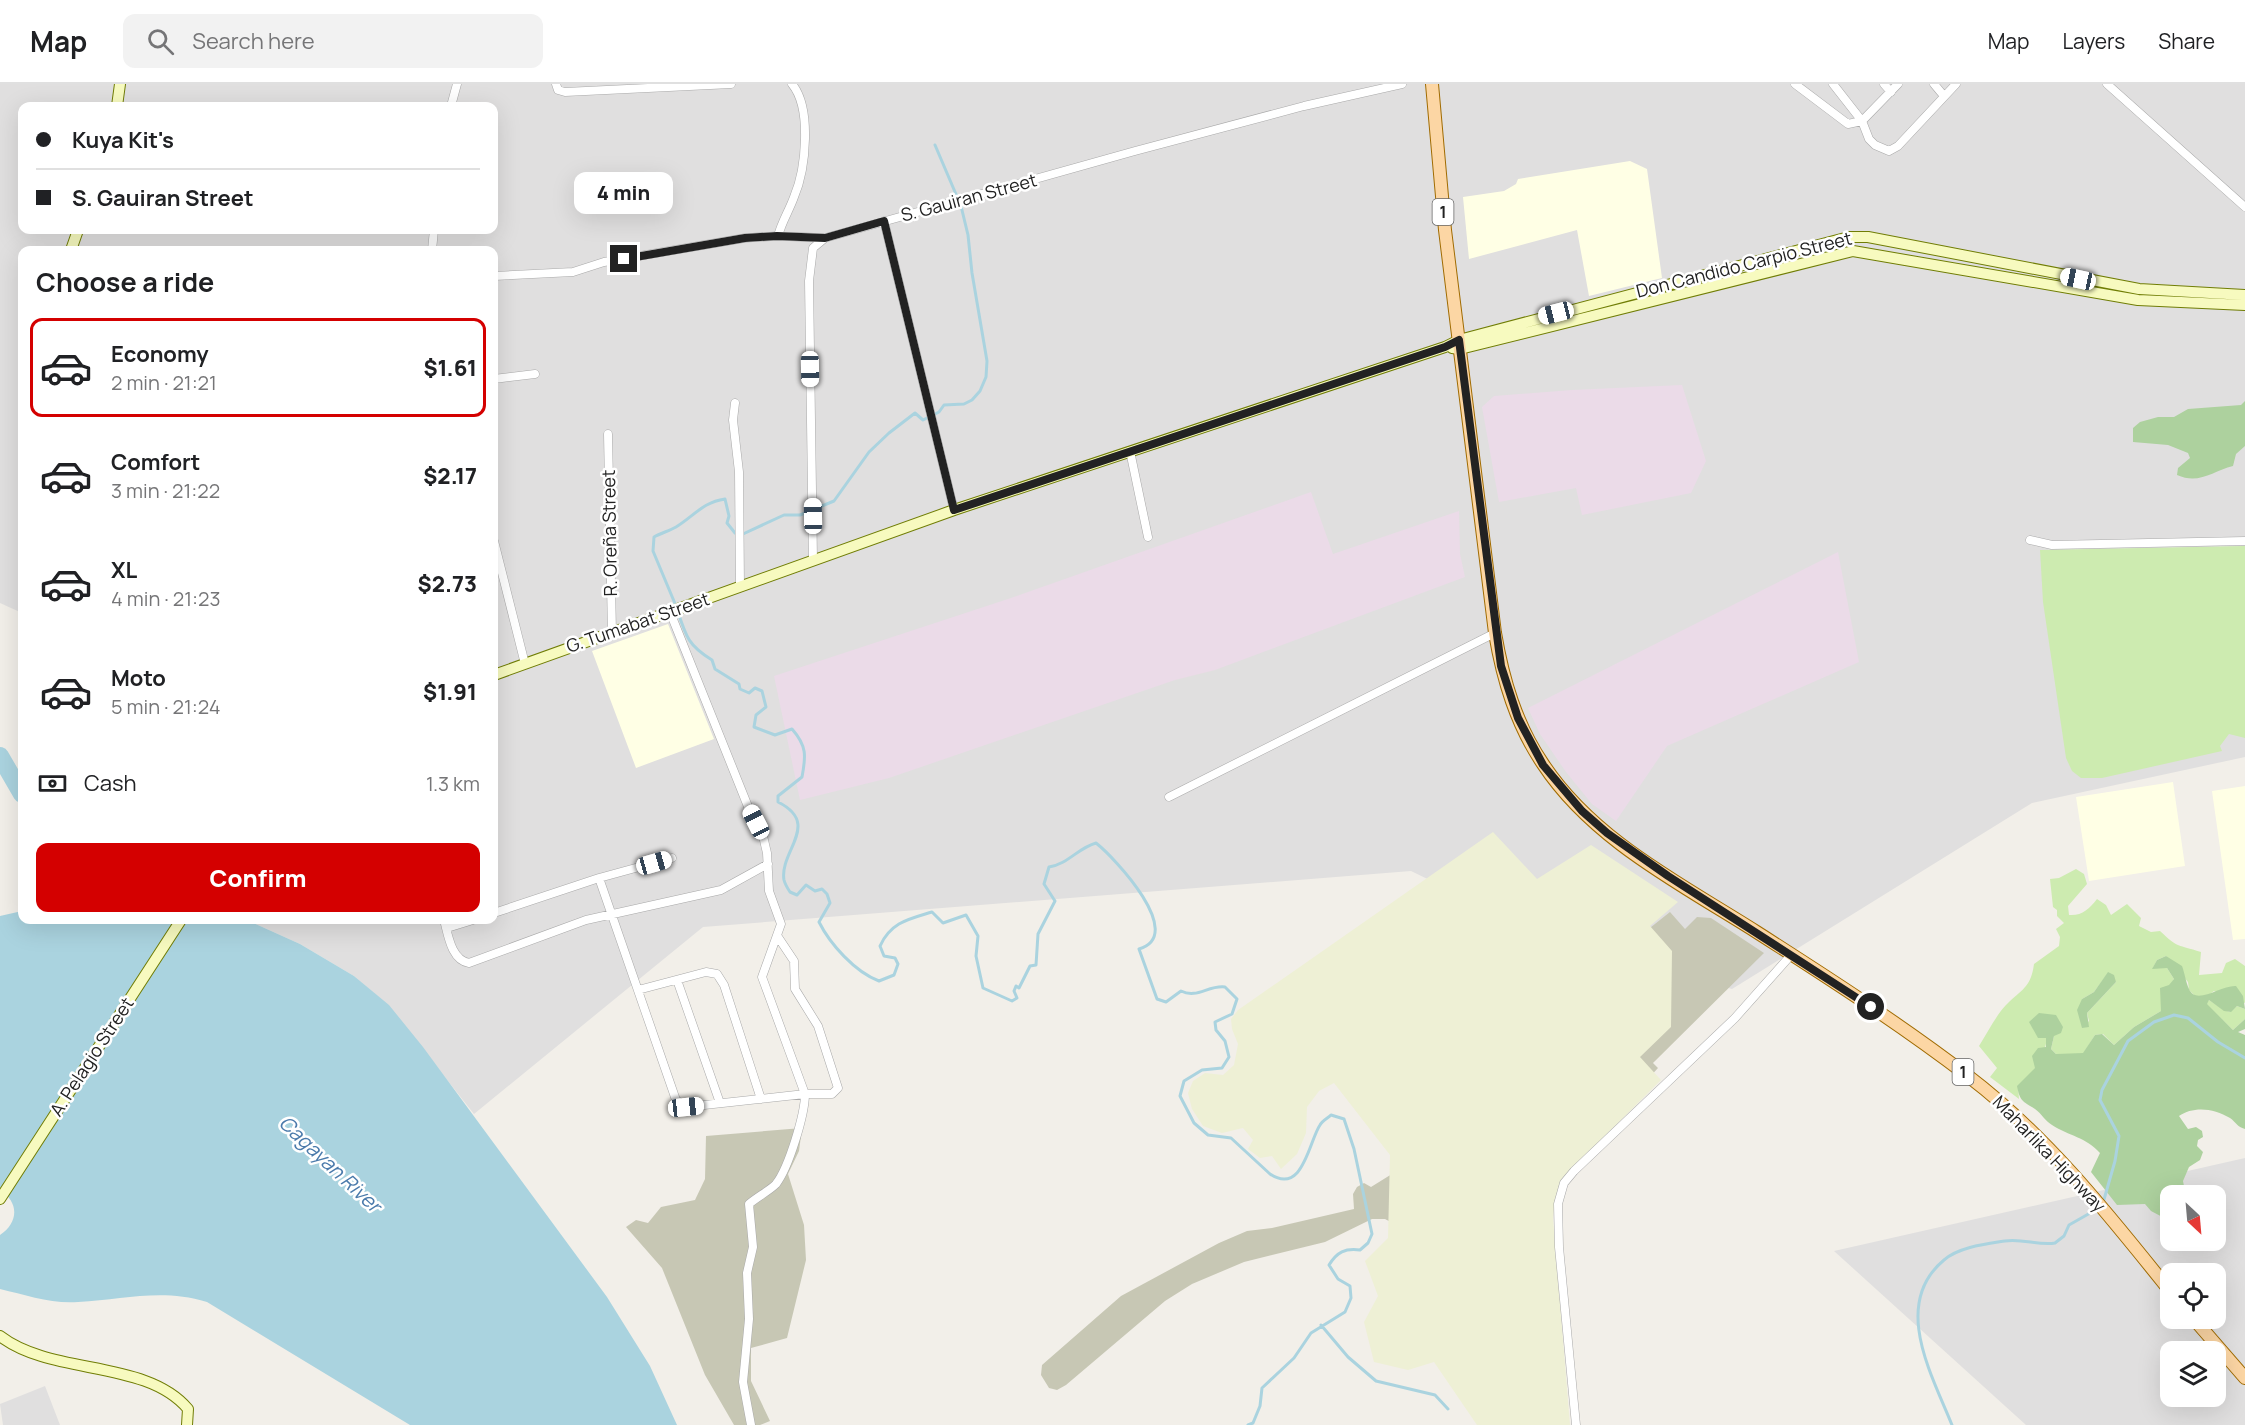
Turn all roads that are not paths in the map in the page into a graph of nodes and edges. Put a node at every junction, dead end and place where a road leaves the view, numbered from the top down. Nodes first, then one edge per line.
1 (120, 84) edge
2 (456, 84) edge
3 (556, 84) edge
4 (731, 84) edge
5 (792, 84) edge
6 (1402, 84) edge
7 (1432, 84) edge
8 (1795, 84) edge
9 (1833, 84) edge
10 (1884, 84) edge
11 (1898, 84) edge
12 (1934, 84) edge
13 (1956, 84) edge
14 (2107, 84) edge
15 (1891, 92) junction
16 (1944, 96) junction
17 (118, 102) edge
18 (452, 102) edge
19 (1862, 121) junction
20 (2245, 207) edge
21 (884, 221) junction
22 (777, 236) junction
23 (825, 238) junction
24 (498, 276) edge
25 (2245, 295) edge
26 (2245, 305) edge
27 (1460, 344) junction
28 (535, 375) dead end
29 (498, 379) edge
30 (735, 403) dead end
31 (608, 434) dead end
32 (1130, 452) junction
33 (954, 510) junction
34 (1148, 537) dead end
35 (2030, 540) dead end
36 (2245, 541) edge
37 (498, 557) edge
38 (813, 561) junction
39 (740, 587) junction
40 (671, 612) junction
41 (612, 633) junction
42 (1495, 633) junction
43 (525, 664) junction
44 (498, 674) edge
45 (1169, 797) dead end
46 (672, 858) dead end
47 (768, 864) junction
48 (599, 878) junction
49 (498, 912) edge
50 (612, 914) junction
51 (178, 924) edge
52 (446, 924) edge
53 (460, 924) edge
54 (447, 928) junction
55 (778, 937) junction
56 (1791, 955) junction
57 (677, 980) junction
58 (638, 990) junction
59 (805, 1094) junction
60 (761, 1099) junction
61 (720, 1103) junction
62 (1, 1197) edge
63 (2160, 1279) edge
64 (2203, 1329) edge
65 (0, 1336) edge
66 (2245, 1378) edge
67 (187, 1425) edge
68 (751, 1425) edge
69 (1576, 1425) edge

1 - 17 street
2 - 18 street
3 - 4 street
5 - 22 street
6 - 21 street, S. Gauiran Street
7 - 27 main road, Maharlika Highway / 1
8 - 19 street
9 - 19 street
10 - 15 street
11 - 15 street
12 - 16 street
13 - 16 street
14 - 20 street
15 - 19 street
16 - 19 street
21 - 23 street, S. Gauiran Street
21 - 33 street
22 - 23 street, S. Gauiran Street
22 - 24 street, S. Gauiran Street
23 - 38 street
25 - 27 street, Don Candido Carpio Street
26 - 27 street, Don Candido Carpio Street
27 - 32 street, G. Tumabat Street
27 - 42 main road, Maharlika Highway / 1
28 - 29 street
30 - 39 street
31 - 41 street, R. Oreña Street
32 - 33 street, G. Tumabat Street
32 - 34 street
33 - 38 street, G. Tumabat Street
35 - 36 street
37 - 43 street
38 - 39 street, G. Tumabat Street
39 - 40 street, G. Tumabat Street
40 - 41 street, G. Tumabat Street
40 - 47 street
41 - 43 street, G. Tumabat Street
42 - 45 street
42 - 56 main road, Maharlika Highway / 1
43 - 44 street, G. Tumabat Street
46 - 48 street
47 - 50 street
47 - 55 street
48 - 49 street
48 - 50 street
50 - 54 street
50 - 58 street
51 - 62 street, A. Pelagio Street
52 - 54 street
53 - 54 street
55 - 59 street
55 - 59 street
56 - 63 main road, Maharlika Highway / 1
56 - 69 street
57 - 58 street
57 - 60 street
57 - 61 street
58 - 61 street
59 - 60 street
59 - 68 street
60 - 61 street
64 - 66 main road
65 - 67 street

